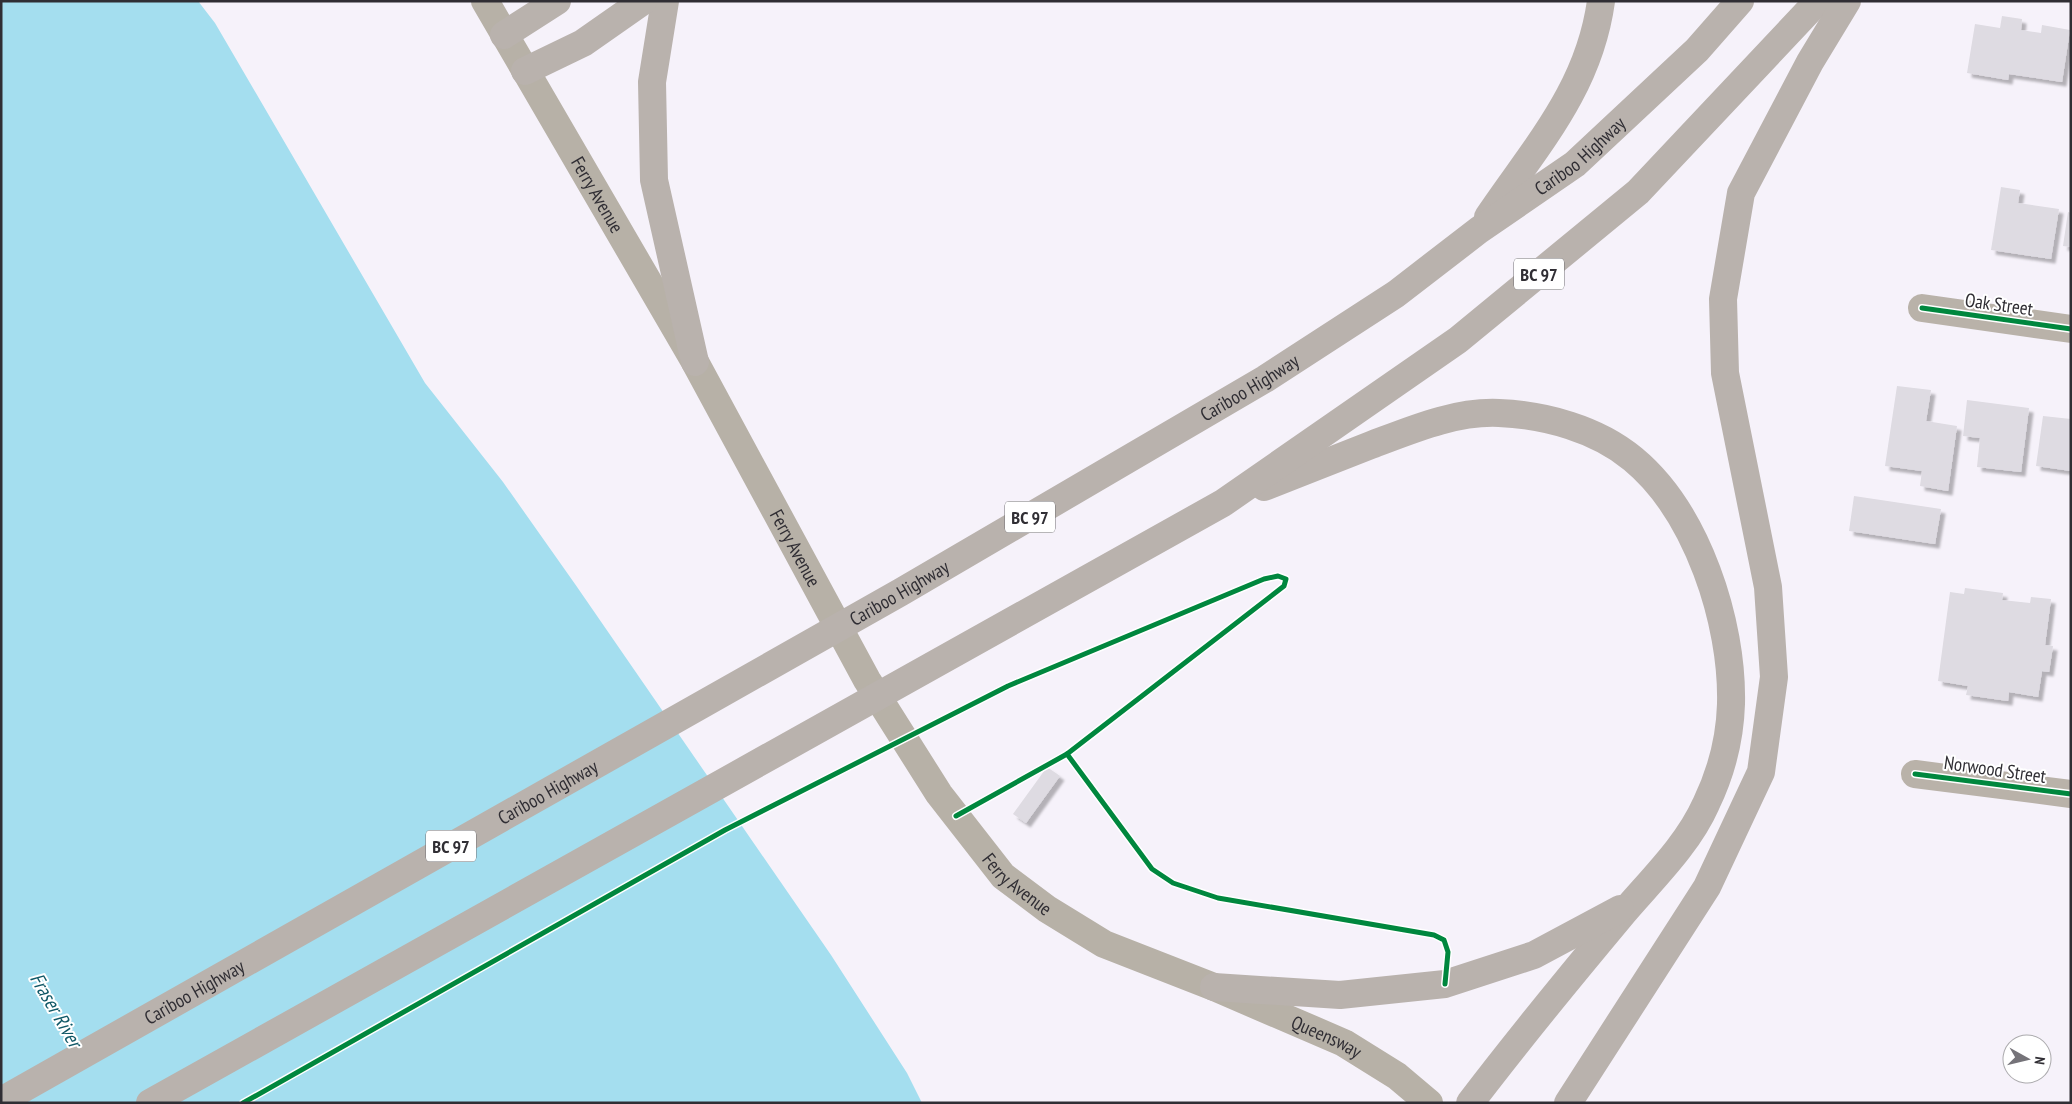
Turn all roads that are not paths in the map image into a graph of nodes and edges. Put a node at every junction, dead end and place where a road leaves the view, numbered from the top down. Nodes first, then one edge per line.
1 (485, 1) edge
2 (557, 1) edge
3 (643, 1) edge
4 (664, 1) edge
5 (1601, 1) edge
6 (1740, 1) edge
7 (1818, 1) edge
8 (1847, 1) edge
9 (504, 35) junction
10 (525, 71) junction
11 (1479, 230) junction
12 (1922, 308) dead end
13 (2071, 330) edge
14 (695, 362) junction
15 (1223, 503) junction
16 (1915, 774) dead end
17 (2071, 794) edge
18 (1632, 902) junction
19 (1214, 987) junction
20 (1592, 1065) junction
21 (1, 1101) edge
22 (150, 1103) edge
23 (1429, 1103) edge
24 (1470, 1103) edge
25 (1568, 1103) edge
26 (1588, 1103) edge

1 - 9 main road, Ferry Avenue
2 - 9 highway
3 - 10 highway
4 - 14 highway
5 - 11 highway
6 - 11 highway, Cariboo Highway / BC 97
7 - 15 highway, BC 97
8 - 20 highway
9 - 10 main road, Ferry Avenue
10 - 14 main road, Ferry Avenue
11 - 21 highway, Cariboo Highway / BC 97
12 - 13 street, Oak Street
14 - 19 main road, Ferry Avenue
15 - 18 highway
15 - 22 highway, BC 97
16 - 17 street, Norwood Street
18 - 19 highway
18 - 24 highway
19 - 23 main road, Queensway
20 - 25 highway
20 - 26 highway

